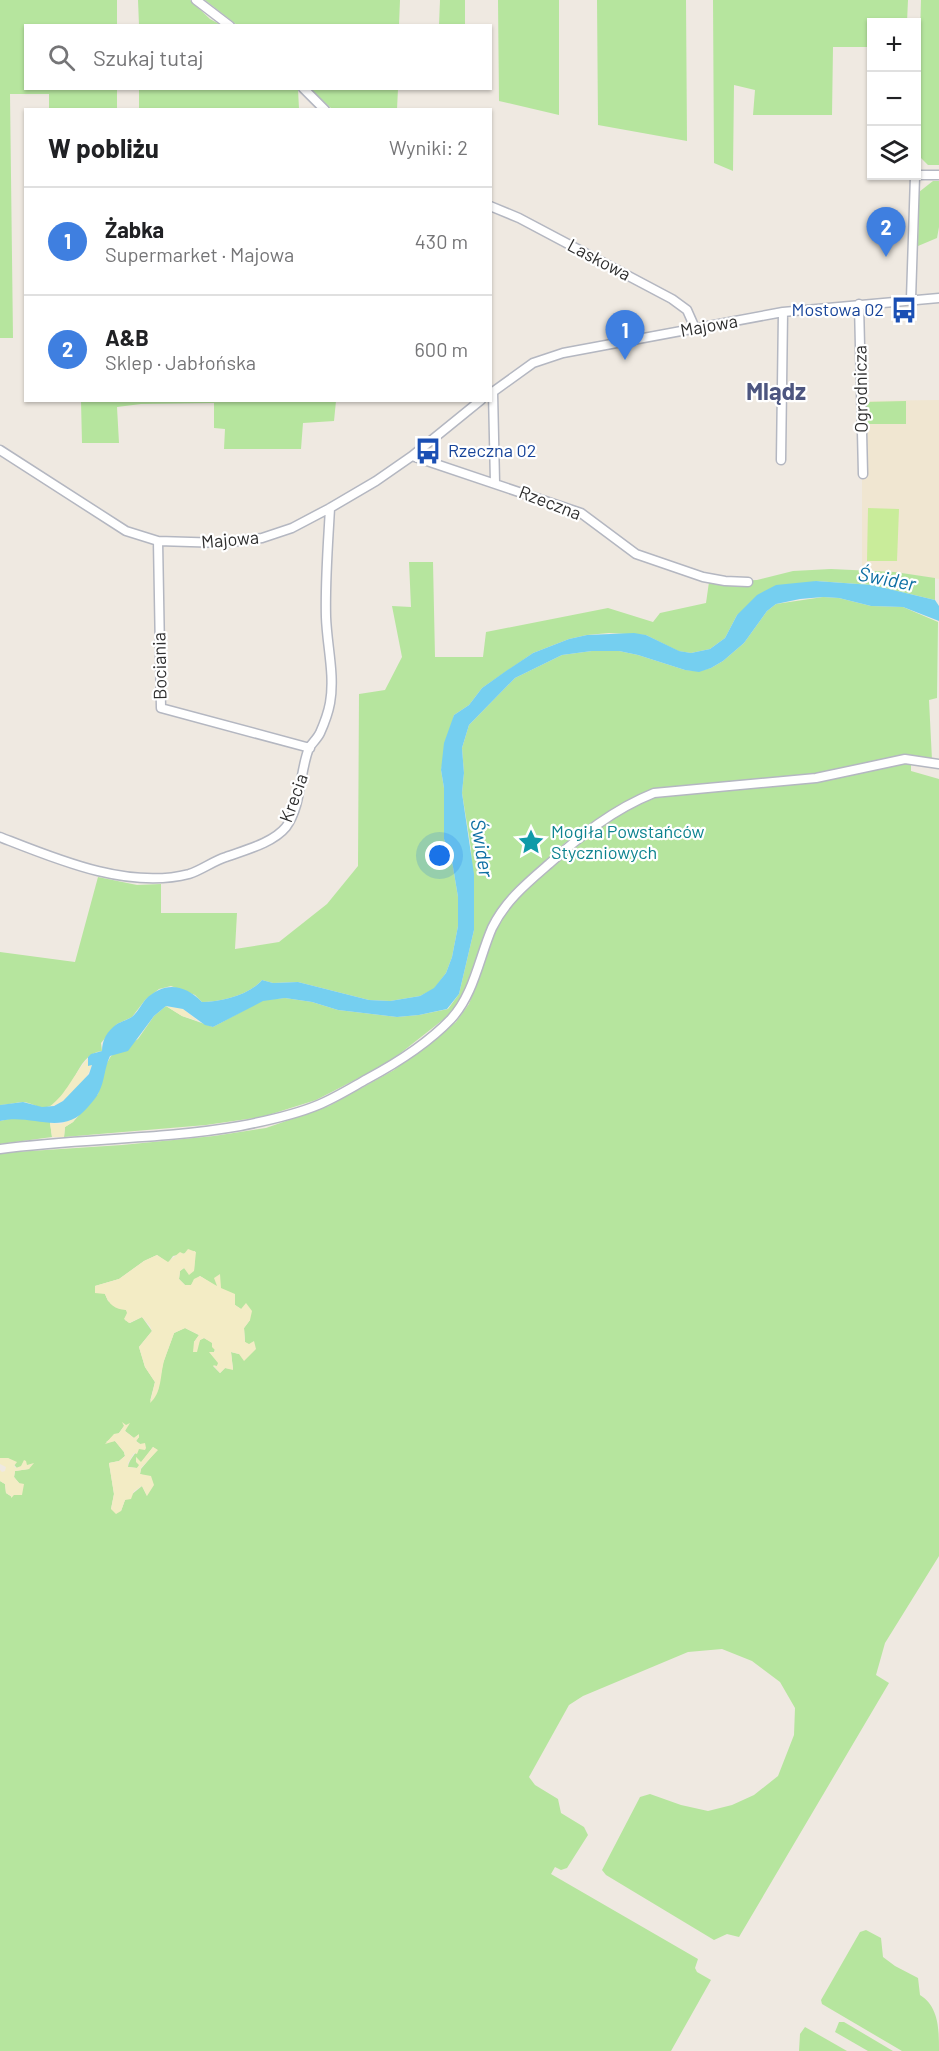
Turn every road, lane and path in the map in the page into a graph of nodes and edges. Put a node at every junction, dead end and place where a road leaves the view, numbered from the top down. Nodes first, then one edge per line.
1 (196, 0) edge
2 (227, 24) edge
3 (305, 90) edge
4 (324, 108) edge
5 (921, 175) edge
6 (939, 175) edge
7 (916, 180) edge
8 (492, 207) edge
9 (939, 298) edge
10 (911, 299) junction
11 (859, 304) junction
12 (783, 312) junction
13 (695, 328) junction
14 (492, 393) edge
15 (479, 402) edge
16 (0, 450) edge
17 (412, 456) junction
18 (781, 459) dead end
19 (862, 474) dead end
20 (495, 483) junction
21 (330, 508) junction
22 (158, 541) junction
23 (748, 582) dead end
24 (309, 748) junction
25 (939, 764) edge
26 (0, 837) edge
27 (0, 1149) edge

1 - 2 street
3 - 4 street
5 - 6 street
7 - 10 street
8 - 13 street, Laskowa
9 - 10 street, Majowa
10 - 11 street, Majowa
11 - 12 street, Majowa
11 - 19 street, Ogrodnicza
12 - 13 street, Majowa
12 - 18 street
13 - 14 street, Majowa
14 - 20 street
15 - 17 street, Majowa
16 - 22 street, Majowa
17 - 20 street, Rzeczna
17 - 21 street, Majowa
20 - 23 street, Rzeczna
21 - 22 street, Majowa
21 - 24 street, Krecia
22 - 24 street, Bociania
24 - 26 street, Krecia
25 - 27 street

